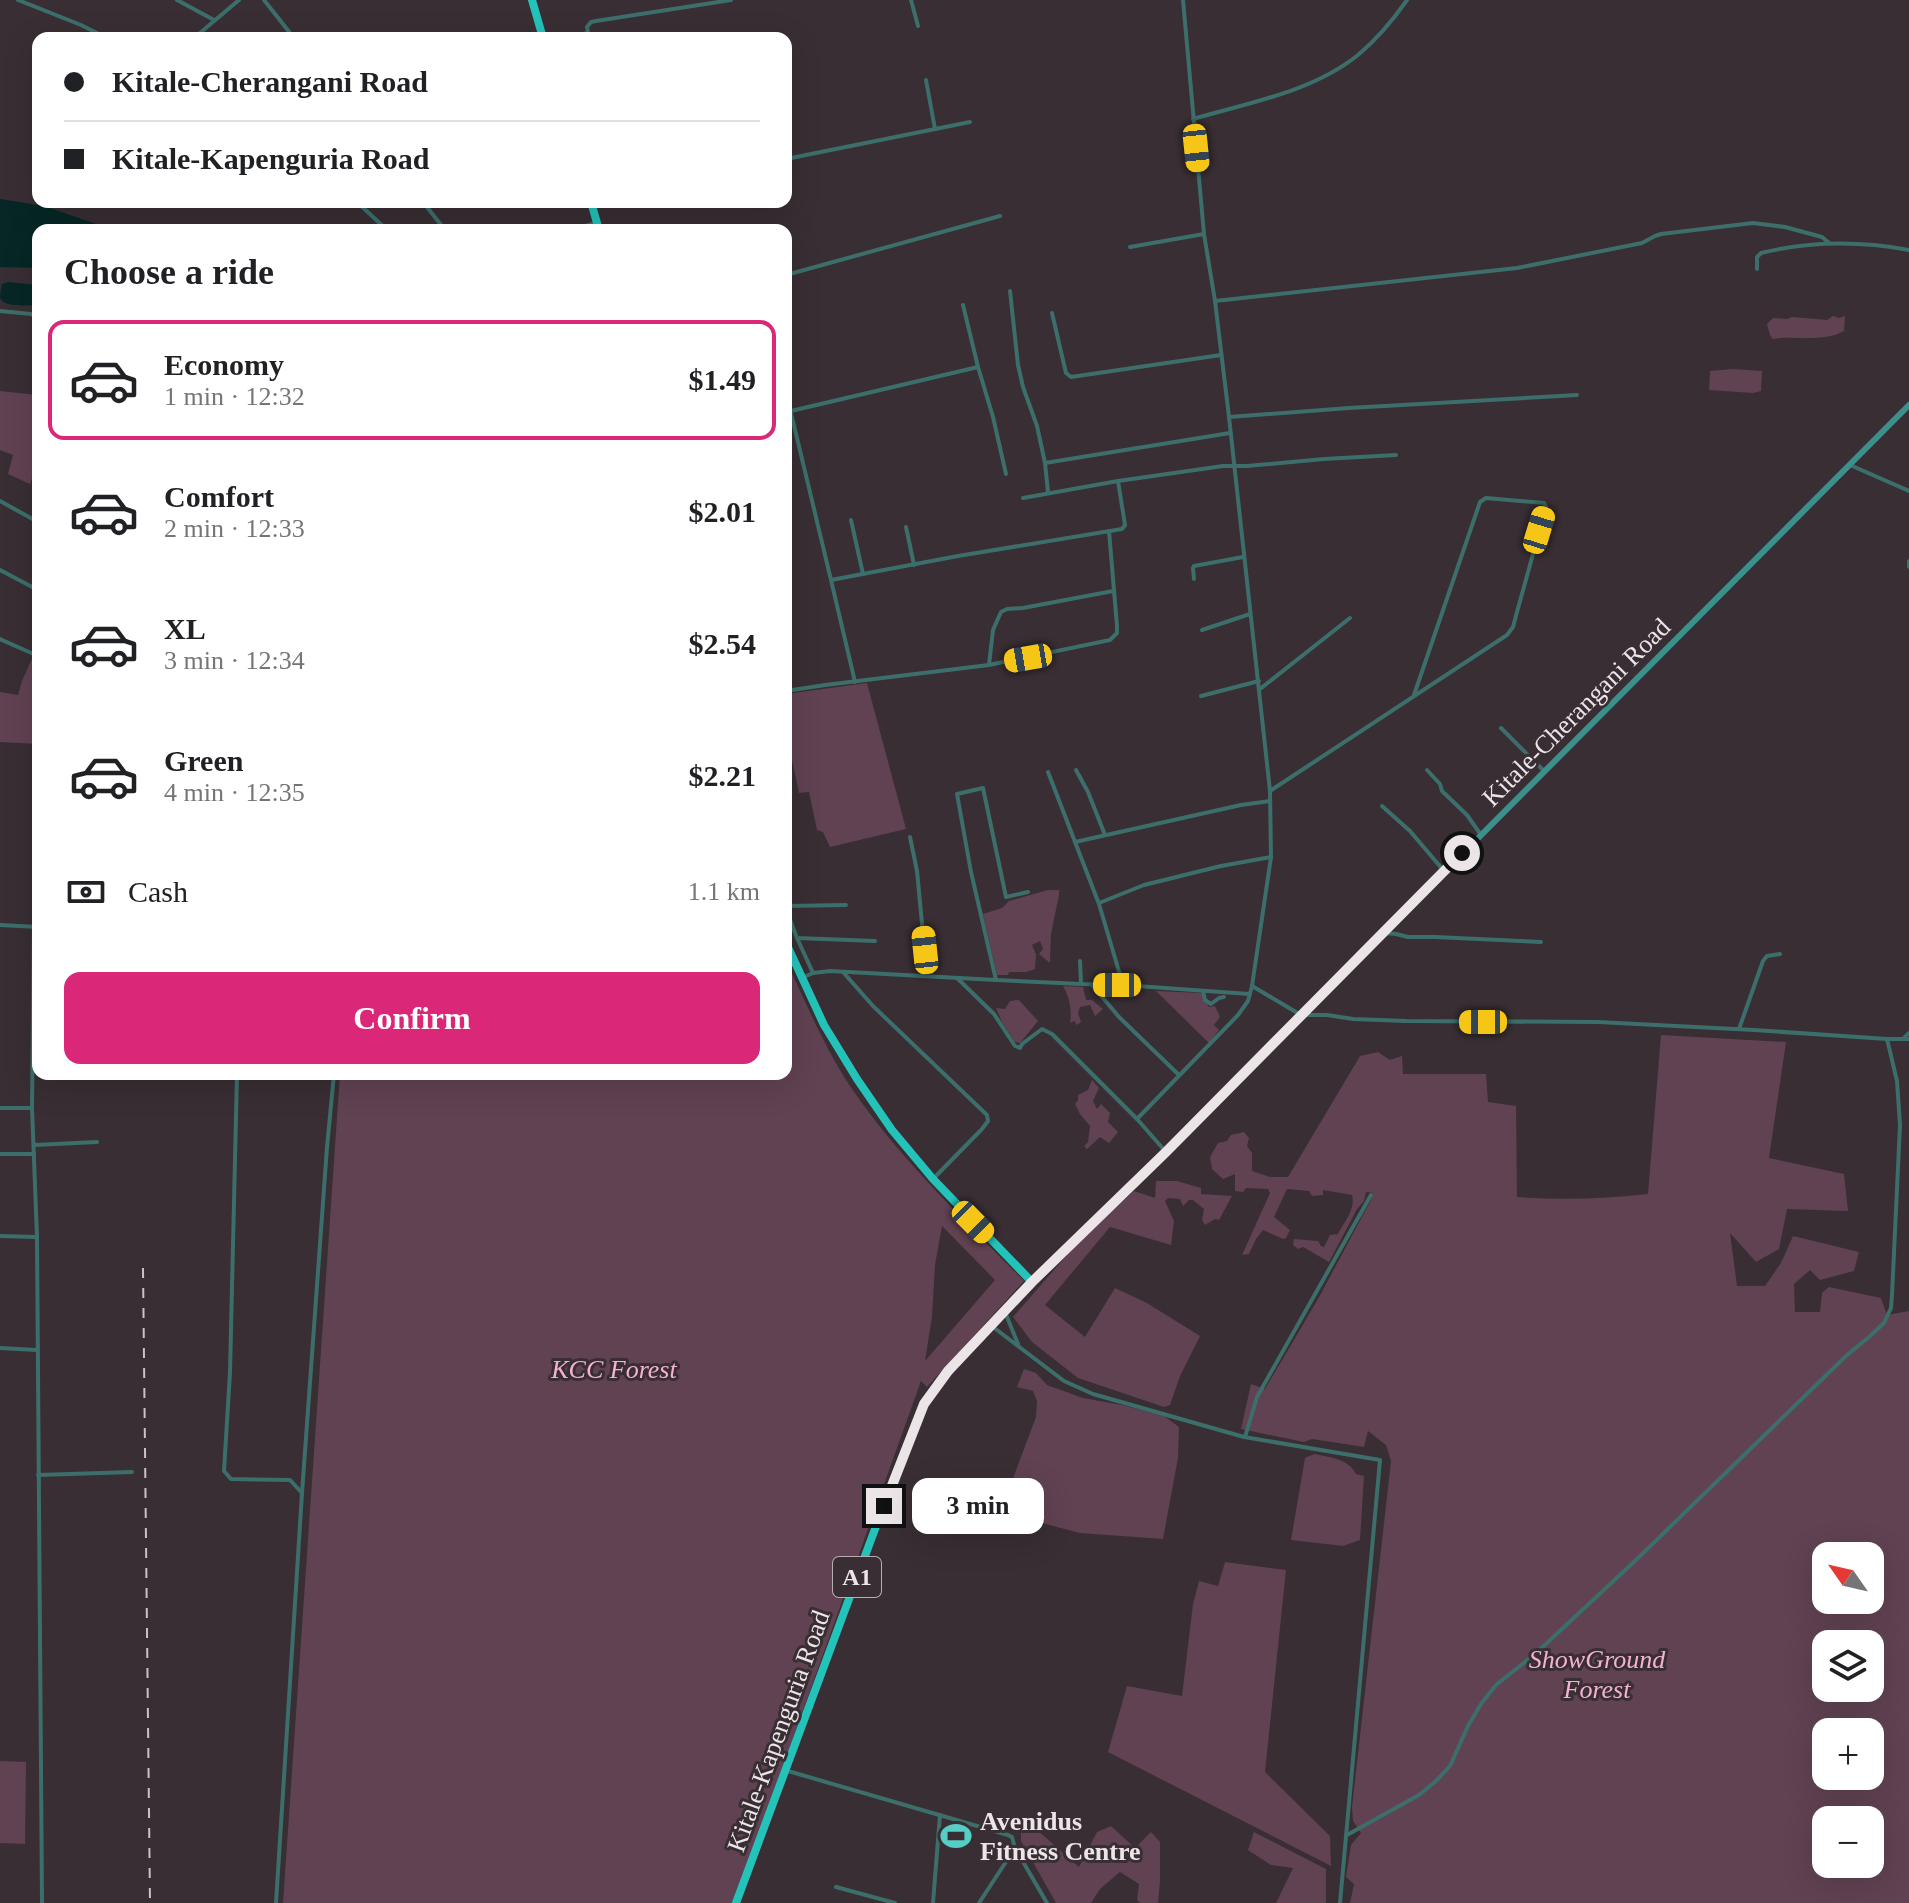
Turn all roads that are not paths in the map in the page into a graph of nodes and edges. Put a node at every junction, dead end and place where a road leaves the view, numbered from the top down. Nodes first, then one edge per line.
1 (18, 0) edge
2 (177, 0) edge
3 (239, 0) edge
4 (264, 0) edge
5 (532, 0) edge
6 (731, 0) edge
7 (911, 0) edge
8 (1183, 0) edge
9 (1407, 0) edge
10 (713, 1) edge
11 (214, 20) junction
12 (918, 26) dead end
13 (95, 32) edge
14 (201, 32) edge
15 (289, 32) edge
16 (541, 32) edge
17 (588, 32) edge
18 (926, 80) dead end
19 (1193, 119) junction
20 (970, 122) dead end
21 (935, 129) junction
22 (792, 158) edge
23 (363, 208) edge
24 (428, 208) edge
25 (1000, 216) dead end
26 (381, 224) edge
27 (440, 224) edge
28 (1204, 234) junction
29 (1829, 243) junction
30 (1130, 247) dead end
31 (1909, 250) edge
32 (1757, 269) dead end
33 (792, 273) edge
34 (1010, 291) dead end
35 (1215, 301) junction
36 (963, 305) dead end
37 (0, 311) edge
38 (1052, 313) dead end
39 (32, 315) edge
40 (1221, 355) junction
41 (978, 367) junction
42 (1577, 395) dead end
43 (1909, 405) edge
44 (792, 411) edge
45 (792, 415) edge
46 (1229, 417) junction
47 (1230, 433) junction
48 (1396, 455) dead end
49 (1045, 463) junction
50 (1850, 465) junction
51 (1234, 467) junction
52 (1006, 474) dead end
53 (1118, 481) junction
54 (1909, 491) edge
55 (1049, 493) junction
56 (1023, 498) dead end
57 (0, 501) edge
58 (32, 519) edge
59 (851, 520) dead end
60 (906, 527) dead end
61 (1109, 531) junction
62 (1243, 557) junction
63 (914, 565) junction
64 (0, 570) edge
65 (863, 574) junction
66 (1194, 579) dead end
67 (831, 580) junction
68 (32, 587) edge
69 (1113, 591) junction
70 (1250, 614) junction
71 (1350, 618) dead end
72 (1202, 630) dead end
73 (0, 639) edge
74 (32, 653) edge
75 (989, 665) junction
76 (1259, 681) junction
77 (855, 682) junction
78 (1260, 689) junction
79 (792, 690) edge
80 (1414, 695) junction
81 (1201, 696) dead end
82 (1501, 728) dead end
83 (1076, 770) dead end
84 (1427, 770) dead end
85 (1048, 772) dead end
86 (1545, 772) junction
87 (1270, 791) junction
88 (1270, 801) junction
89 (1382, 806) dead end
90 (1105, 835) junction
91 (1481, 835) junction
92 (910, 837) dead end
93 (1075, 842) junction
94 (1271, 857) junction
95 (1444, 871) junction
96 (1028, 892) dead end
97 (1099, 903) junction
98 (846, 905) dead end
99 (792, 908) edge
100 (792, 924) edge
101 (0, 925) edge
102 (32, 926) edge
103 (1383, 933) junction
104 (797, 938) junction
105 (875, 941) dead end
106 (1541, 942) dead end
107 (1780, 954) dead end
108 (792, 956) edge
109 (1080, 961) dead end
110 (843, 972) junction
111 (813, 973) junction
112 (927, 976) junction
113 (802, 978) junction
114 (957, 978) junction
115 (996, 980) junction
116 (1081, 984) junction
117 (1092, 985) junction
118 (1123, 985) junction
119 (1252, 986) junction
120 (1203, 991) junction
121 (1250, 994) junction
122 (1224, 997) dead end
123 (1301, 1015) junction
124 (1739, 1029) junction
125 (1907, 1037) edge
126 (1887, 1039) junction
127 (1179, 1075) junction
128 (33, 1080) edge
129 (237, 1080) edge
130 (333, 1080) edge
131 (0, 1108) edge
132 (32, 1108) junction
133 (1137, 1119) junction
134 (97, 1142) dead end
135 (34, 1145) junction
136 (1166, 1152) junction
137 (0, 1154) edge
138 (35, 1154) junction
139 (933, 1179) junction
140 (1371, 1195) dead end
141 (0, 1236) edge
142 (37, 1237) junction
143 (1032, 1282) junction
144 (1005, 1312) junction
145 (992, 1326) junction
146 (1019, 1346) junction
147 (0, 1348) edge
148 (37, 1350) junction
149 (1244, 1437) junction
150 (132, 1472) dead end
151 (38, 1475) junction
152 (302, 1493) junction
153 (786, 1770) junction
154 (940, 1815) junction
155 (1347, 1835) junction
156 (1015, 1848) junction
157 (836, 1887) dead end
158 (42, 1903) edge
159 (276, 1903) edge
160 (736, 1903) edge
161 (895, 1903) edge
162 (933, 1903) edge
163 (979, 1903) edge
164 (1047, 1903) edge
165 (1340, 1903) edge

1 - 13 street
2 - 11 street
3 - 11 street
4 - 15 street
5 - 16 highway
6 - 10 street
7 - 12 street
8 - 19 street
9 - 19 street
10 - 17 street
11 - 14 street
18 - 21 street
19 - 28 street
20 - 21 street
21 - 22 street
23 - 26 street
24 - 27 street
25 - 33 street
28 - 30 street
28 - 35 street
29 - 31 street
29 - 32 street
29 - 35 street
34 - 49 street
35 - 40 street
36 - 41 street
37 - 39 street
38 - 40 street
40 - 46 street
41 - 44 street
41 - 52 street
42 - 46 street
43 - 50 main road, Kitale-Cherangani Road
45 - 67 street
46 - 47 street
47 - 49 street
47 - 51 street
48 - 51 street
49 - 55 street
50 - 54 street
50 - 86 main road, Kitale-Cherangani Road
51 - 53 street
51 - 62 street
53 - 55 street
53 - 61 street
55 - 56 street
57 - 58 street
59 - 65 street
60 - 63 street
61 - 63 street
61 - 69 street
62 - 66 street
62 - 70 street
63 - 65 street
64 - 68 street
65 - 67 street
67 - 77 street
69 - 75 street
69 - 75 street
70 - 72 street
70 - 76 street
71 - 78 street
73 - 74 street
75 - 77 street
76 - 78 street
76 - 81 street
77 - 79 street
78 - 87 street
80 - 80 street
80 - 87 street
82 - 86 street
83 - 90 street
84 - 91 street
85 - 93 street
86 - 91 main road, Kitale-Cherangani Road
87 - 88 street
88 - 90 street
88 - 94 street
89 - 95 street
90 - 93 street
91 - 95 main road, Kitale-Cherangani Road
92 - 112 street
93 - 97 street
94 - 97 street
94 - 119 street
95 - 103 main road, Kitale-Cherangani Road
96 - 115 street
97 - 118 street
98 - 99 street
100 - 104 street
101 - 102 street
103 - 106 street
103 - 123 main road, Kitale-Cherangani Road
104 - 105 street
104 - 111 street
107 - 124 street
108 - 113 highway
109 - 116 street
110 - 111 street
110 - 112 street
110 - 139 street
111 - 113 street
112 - 114 street
113 - 139 highway
114 - 115 street
114 - 133 street
115 - 116 street
116 - 117 street
117 - 118 street
117 - 127 street
118 - 120 street
119 - 121 street
119 - 123 street
120 - 121 street
120 - 122 street
121 - 127 street
123 - 124 street
123 - 136 main road, Kitale-Cherangani Road
124 - 126 street
125 - 126 street
126 - 155 street
127 - 133 street
128 - 132 street
129 - 152 street
130 - 152 street
131 - 132 street
132 - 135 street
133 - 136 street
134 - 135 street
135 - 138 street
136 - 143 main road, Kitale-Cherangani Road
137 - 138 street
138 - 142 street
139 - 143 highway
140 - 149 street
141 - 142 street
142 - 148 street
143 - 144 highway, Kitale-Kapenguria Road / A1
144 - 145 highway, Kitale-Kapenguria Road / A1
144 - 146 street
145 - 146 street
145 - 153 highway, Kitale-Kapenguria Road / A1
146 - 149 street
147 - 148 street
148 - 151 street
149 - 155 street
150 - 151 street
151 - 158 street
152 - 159 street
153 - 154 street
153 - 160 highway, Kitale-Kapenguria Road / A1
154 - 156 street
154 - 162 street
155 - 165 street
156 - 163 street
156 - 164 street
157 - 161 street

